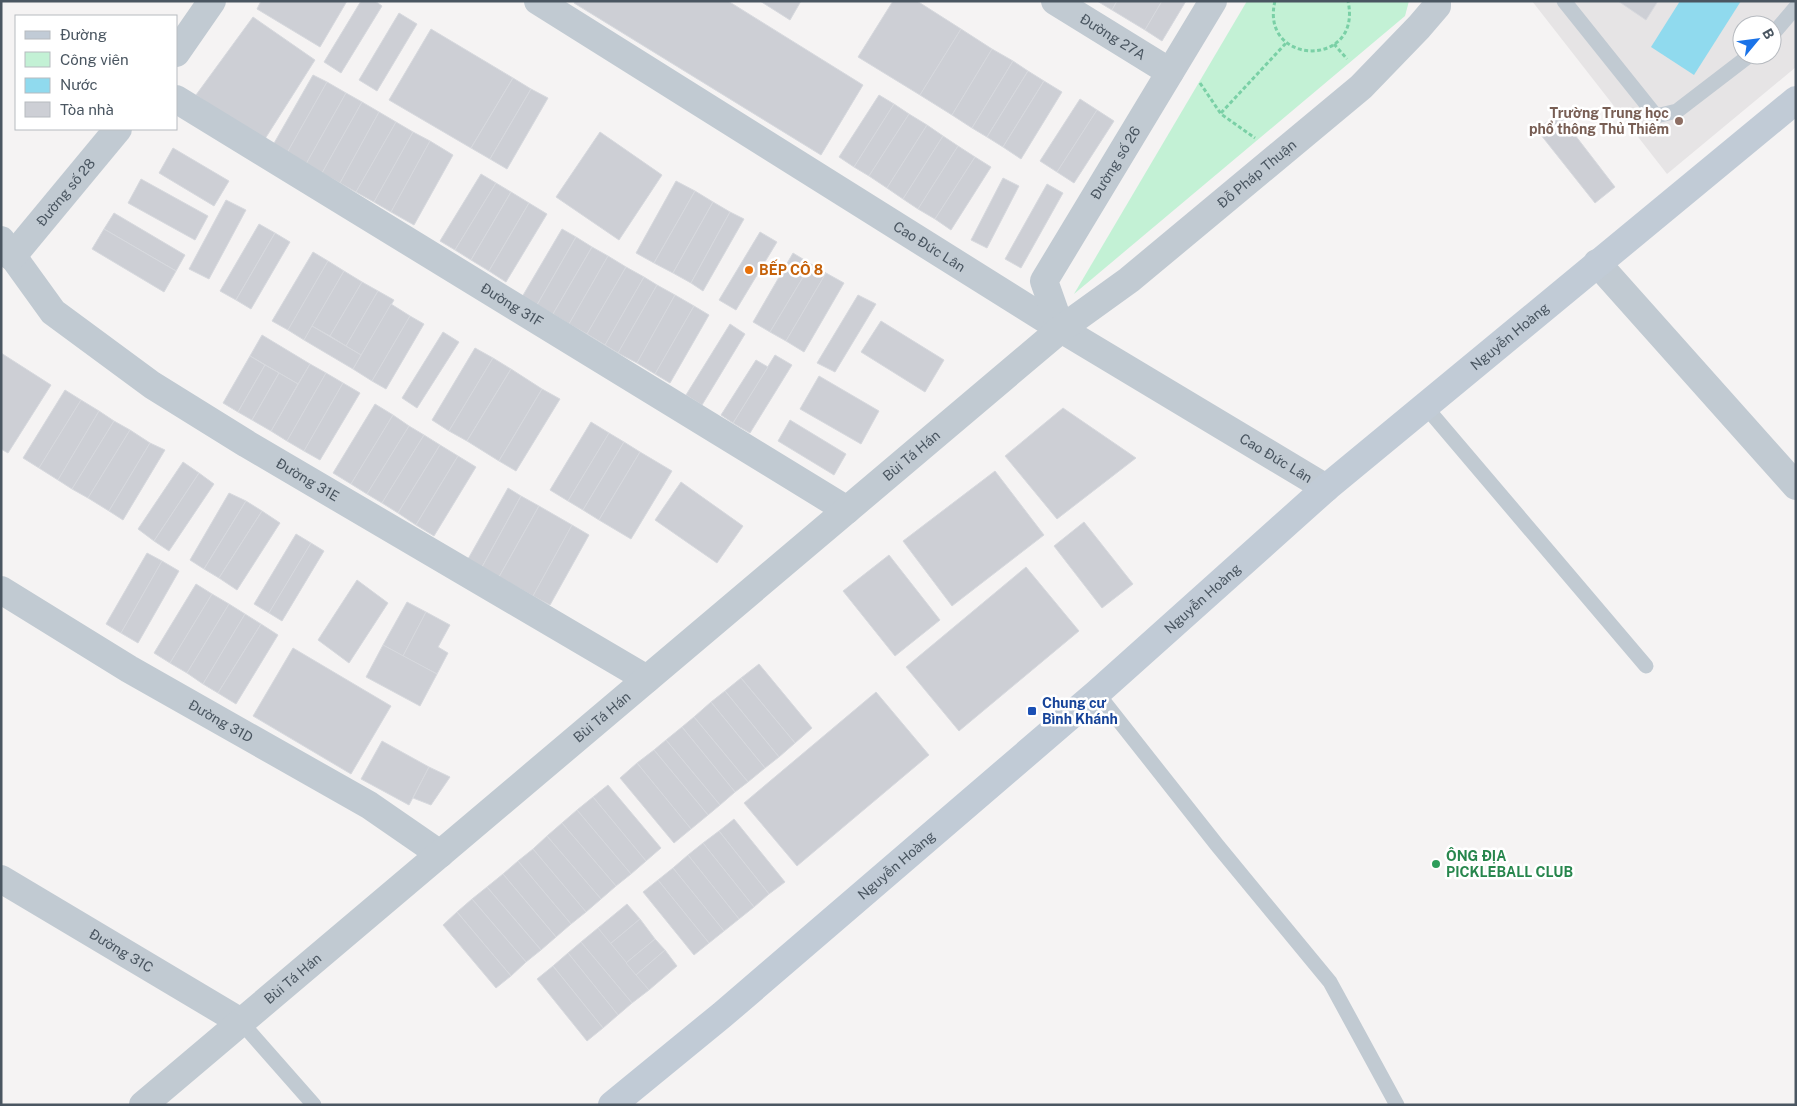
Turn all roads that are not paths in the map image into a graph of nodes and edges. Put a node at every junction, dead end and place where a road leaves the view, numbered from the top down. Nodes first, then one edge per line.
1 (212, 1) edge
2 (538, 1) edge
3 (1055, 1) edge
4 (1214, 1) edge
5 (1437, 1) edge
6 (1564, 1) edge
7 (1796, 7) edge
8 (1782, 23) edge
9 (178, 50) edge
10 (1176, 62) junction
11 (1737, 65) edge
12 (178, 100) edge
13 (1796, 100) edge
14 (117, 130) edge
15 (7, 248) edge
16 (1597, 263) junction
17 (1061, 329) junction
18 (1425, 406) junction
19 (1796, 486) edge
20 (1326, 488) junction
21 (847, 510) junction
22 (1, 590) edge
23 (1646, 666) dead end
24 (647, 679) junction
25 (1097, 693) junction
26 (440, 854) junction
27 (1, 879) edge
28 (242, 1022) junction
29 (143, 1105) edge
30 (314, 1105) edge
31 (612, 1105) edge
32 (1397, 1105) edge

1 - 9 street
2 - 17 street, Cao Đức Lân
3 - 10 street, Đường 27A
4 - 10 street, Đường số 26
5 - 17 street, Đỗ Pháp Thuận
6 - 11 lane
7 - 8 lane
10 - 17 street, Đường số 26
12 - 21 street, Đường 31F
13 - 16 street, Nguyễn Hoàng
14 - 15 street, Đường số 28
15 - 24 street, Đường 31E
16 - 18 street, Nguyễn Hoàng
16 - 19 street
17 - 20 street, Cao Đức Lân
17 - 21 street, Bùi Tá Hán
18 - 20 street, Nguyễn Hoàng
18 - 23 lane
20 - 25 street, Nguyễn Hoàng
21 - 24 street, Bùi Tá Hán
22 - 26 street, Đường 31D
24 - 26 street, Bùi Tá Hán
25 - 31 street, Nguyễn Hoàng
25 - 32 lane
26 - 28 street, Bùi Tá Hán
27 - 28 street, Đường 31C
28 - 29 street, Bùi Tá Hán
28 - 30 lane

